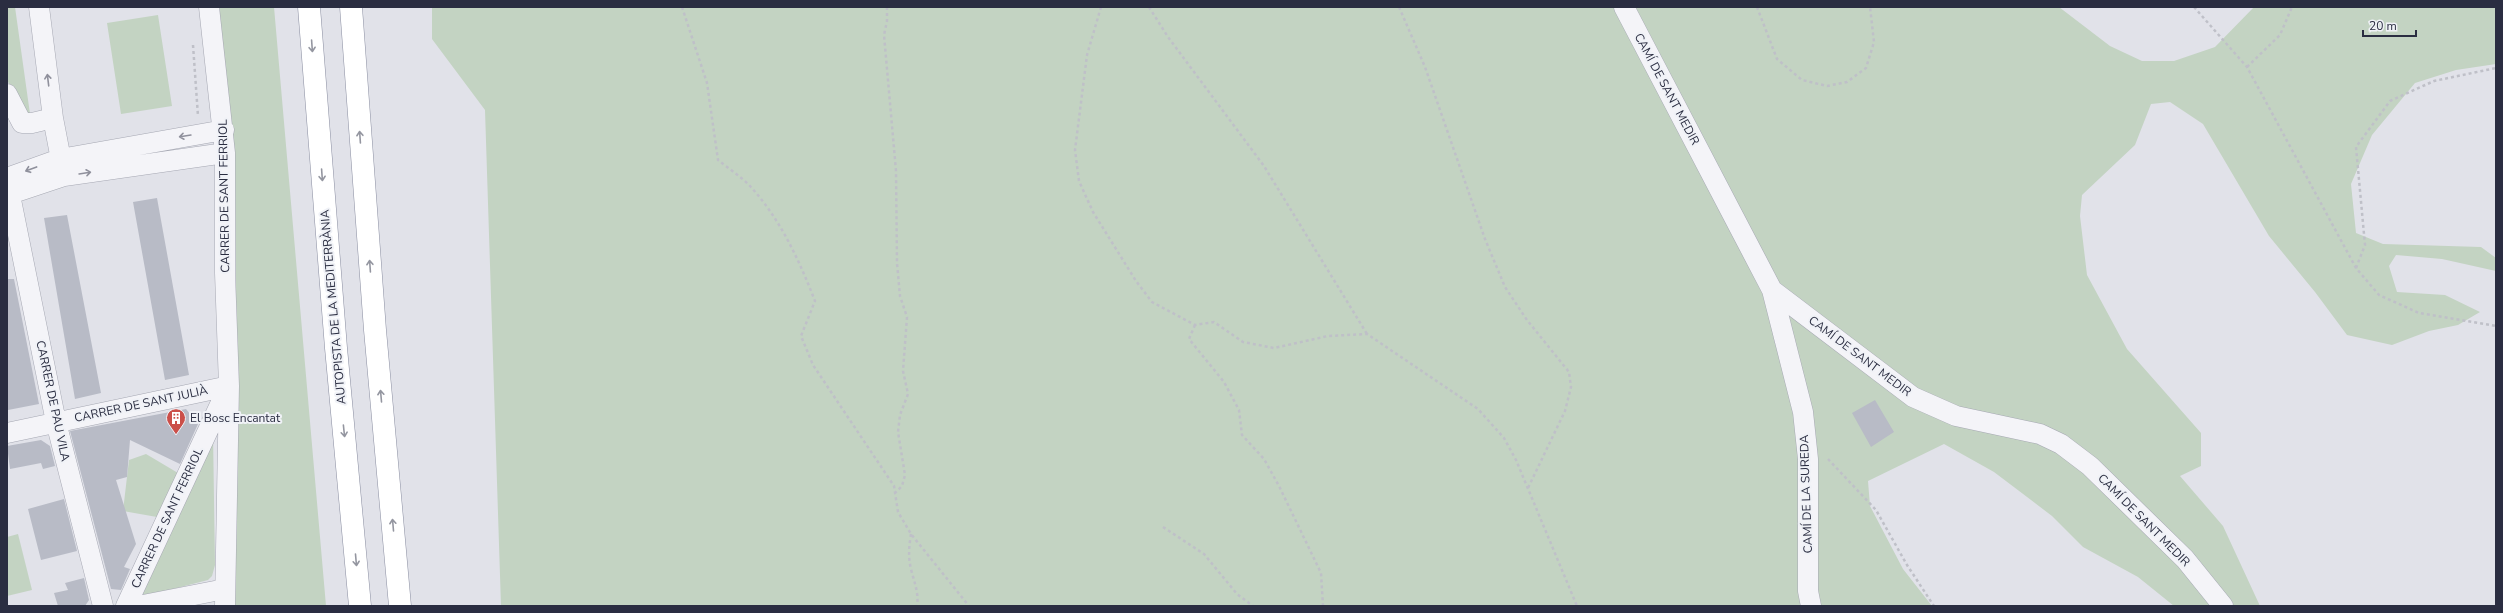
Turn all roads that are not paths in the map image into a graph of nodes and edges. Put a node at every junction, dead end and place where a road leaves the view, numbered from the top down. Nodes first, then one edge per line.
1 (39, 7) edge
2 (209, 7) edge
3 (309, 7) edge
4 (351, 7) edge
5 (1624, 7) edge
6 (7, 94) edge
7 (53, 118) junction
8 (224, 130) junction
9 (225, 153) junction
10 (62, 167) junction
11 (8, 189) edge
12 (1772, 290) junction
13 (229, 386) junction
14 (56, 422) junction
15 (7, 433) edge
16 (225, 597) edge
17 (103, 606) edge
18 (126, 606) edge
19 (138, 606) edge
20 (360, 606) edge
21 (400, 606) edge
22 (1811, 606) edge
23 (2223, 606) edge

7 -> 1 street
2 - 8 street, CARRER DE SANT FERRIOL
3 -> 20 highway, AUTOPISTA DE LA MEDITERRÀNIA
21 -> 4 highway
5 - 12 street, CAMÍ DE SANT MEDIR
6 - 7 street
7 - 10 street
8 - 9 street, CARRER DE SANT FERRIOL
8 -> 10 street
10 -> 9 street
9 - 13 street, CARRER DE SANT FERRIOL
10 - 11 street
11 - 14 street, CARRER DE PAU VILA
12 - 22 street, CAMÍ DE LA SUREDA
12 - 23 street, CAMÍ DE SANT MEDIR
13 - 14 street, CARRER DE SANT JULIÀ
13 - 16 street, CARRER DE SANT FERRIOL
13 - 18 street, CARRER DE SANT FERRIOL
14 - 15 street, CARRER DE SANT JULIÀ
14 - 17 street, CARRER DE PAU VILA
16 - 19 street

